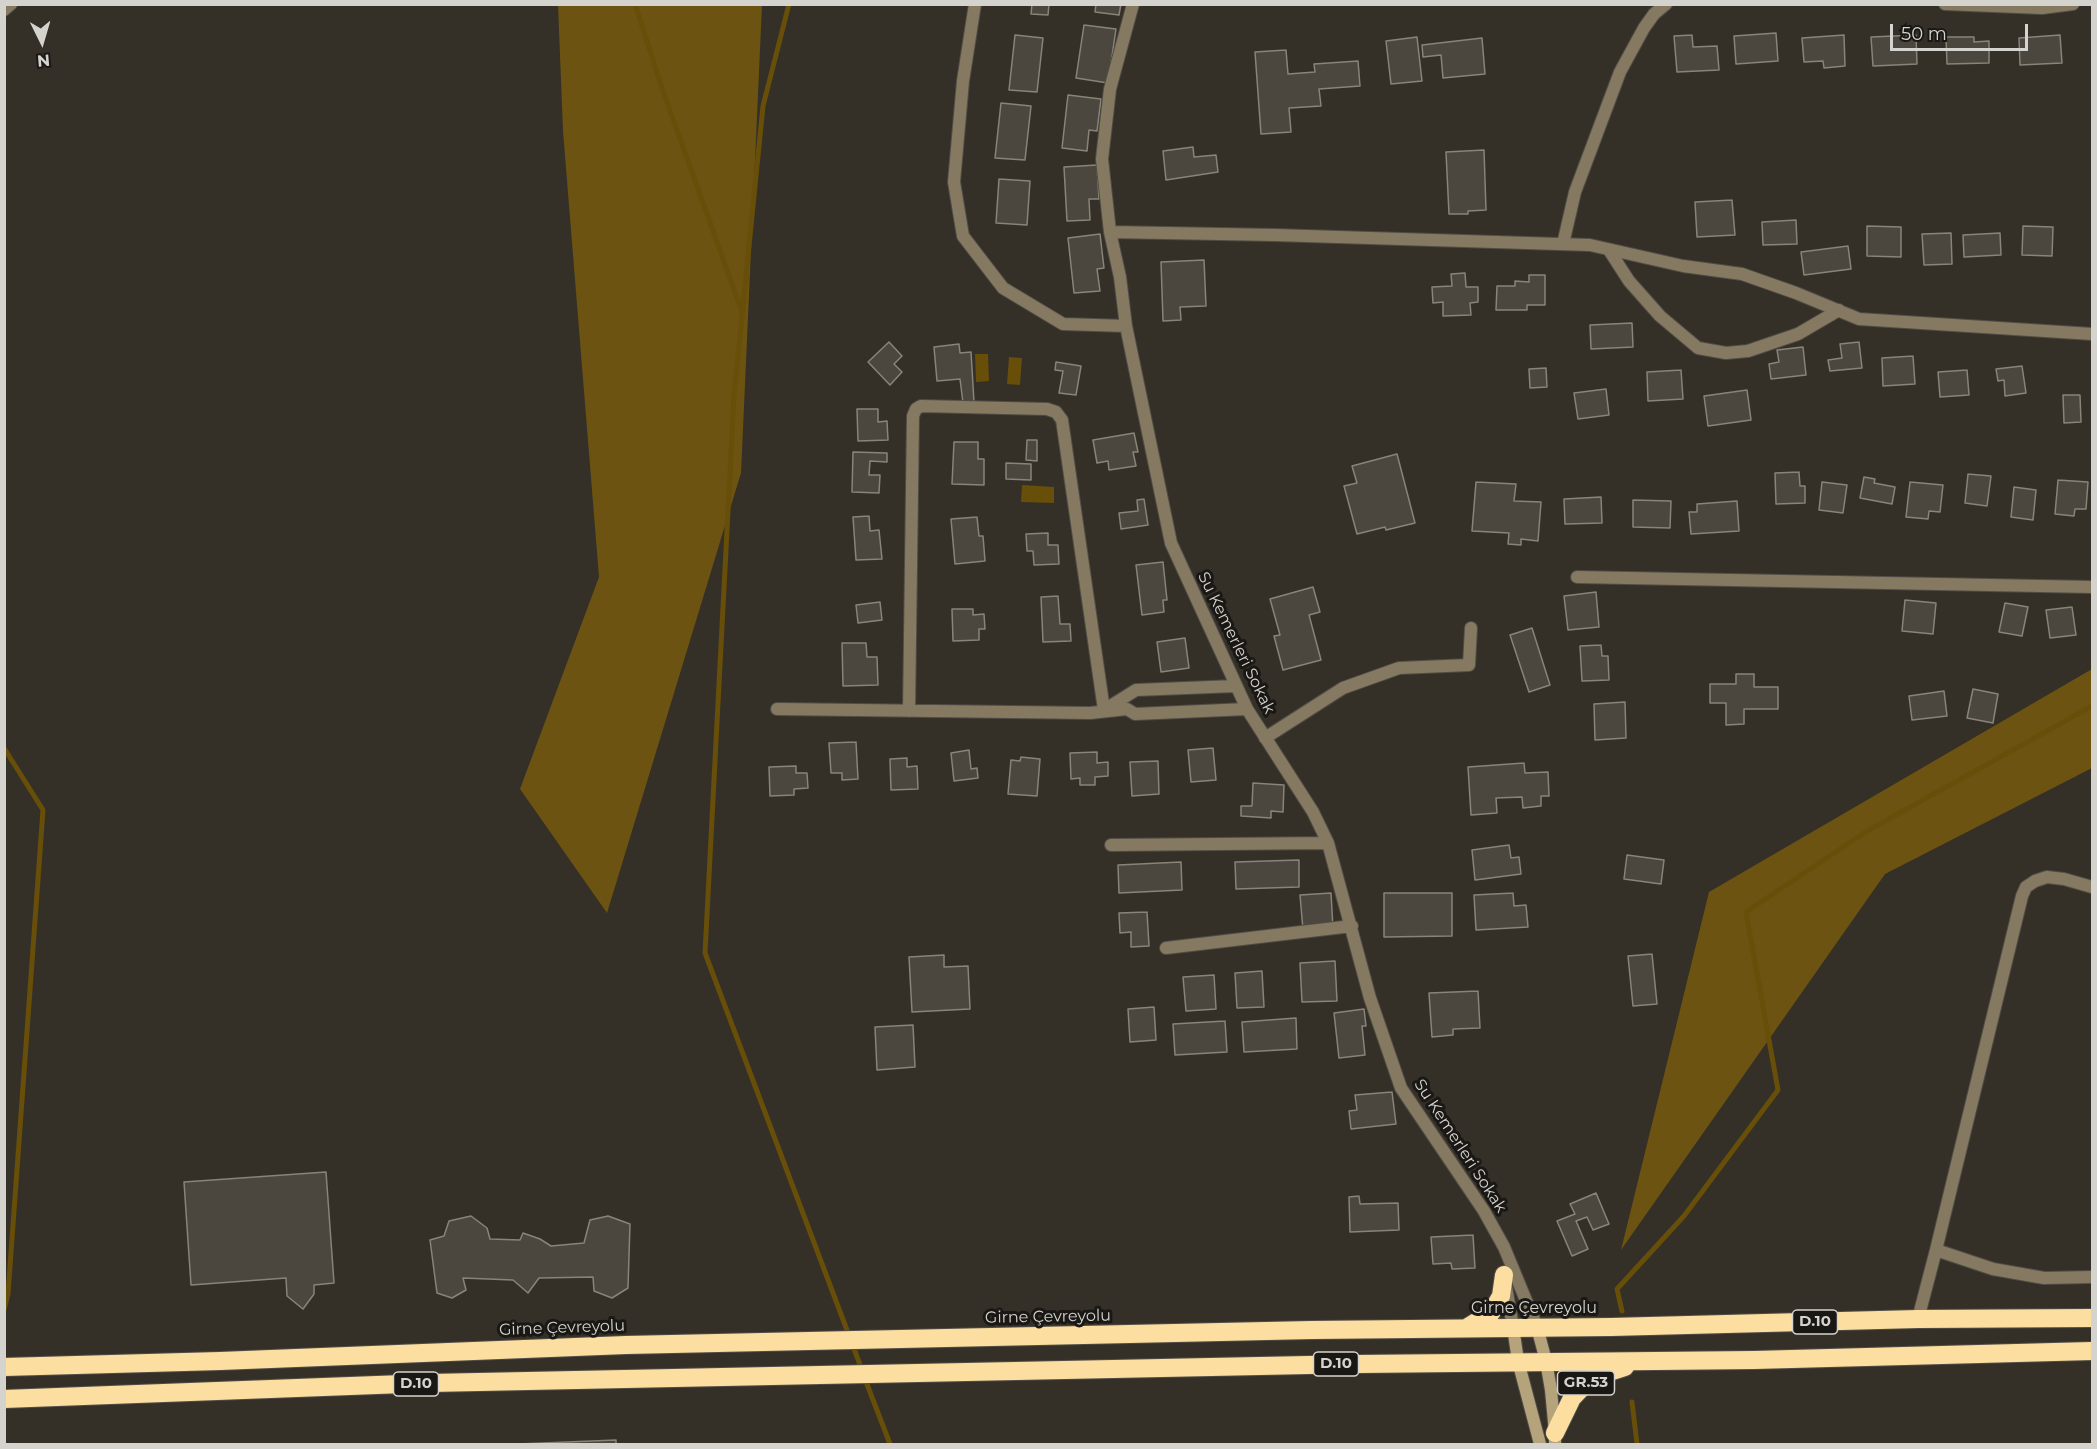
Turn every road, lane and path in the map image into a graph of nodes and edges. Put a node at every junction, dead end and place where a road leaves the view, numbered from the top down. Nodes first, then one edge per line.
1 (11, 4) edge
2 (975, 4) edge
3 (1133, 4) edge
4 (1666, 4) edge
5 (1946, 4) edge
6 (2073, 4) edge
7 (4, 10) edge
8 (1110, 232) junction
9 (1563, 244) junction
10 (1609, 250) junction
11 (1839, 310) junction
12 (1126, 326) junction
13 (2092, 334) edge
14 (1577, 577) dead end
15 (2092, 587) edge
16 (1471, 627) dead end
17 (1236, 686) junction
18 (777, 709) dead end
19 (1247, 709) junction
20 (1104, 710) junction
21 (909, 711) junction
22 (1265, 738) junction
23 (1328, 843) junction
24 (1111, 845) dead end
25 (2092, 887) edge
26 (1352, 926) junction
27 (1166, 948) dead end
28 (1504, 1247) junction
29 (1936, 1250) junction
30 (1504, 1275) junction
31 (2092, 1277) edge
32 (2092, 1318) edge
33 (1918, 1319) junction
34 (1468, 1327) junction
35 (1513, 1327) junction
36 (1537, 1327) junction
37 (2092, 1351) edge
38 (1518, 1361) junction
39 (1546, 1361) junction
40 (1641, 1361) junction
41 (4, 1367) edge
42 (4, 1399) edge
43 (1555, 1439) edge
44 (1540, 1444) edge

1 - 7 street
2 - 12 street
3 - 8 street, Su Kemerleri Sokak
4 - 9 street
5 - 6 street
8 - 9 street
8 - 12 street, Su Kemerleri Sokak
9 - 10 street
10 - 11 street
10 - 11 street
11 - 13 street
12 - 17 street, Su Kemerleri Sokak
14 - 15 street
16 - 22 street
17 - 19 street, Su Kemerleri Sokak
17 - 20 street
18 - 21 street
19 - 20 street
19 - 22 street, Su Kemerleri Sokak
20 - 21 street
20 - 21 street
22 - 23 street, Su Kemerleri Sokak
23 - 24 street
23 - 26 street, Su Kemerleri Sokak
25 - 29 street
26 - 27 street
26 - 28 street, Su Kemerleri Sokak
28 - 30 street
28 - 36 street, Su Kemerleri Sokak
29 - 31 street
29 - 33 street
30 - 34 highway
30 - 35 street
32 - 33 highway, Girne Çevreyolu / D.10
33 - 36 highway, Girne Çevreyolu / D.10
34 - 35 highway, Girne Çevreyolu / D.10
34 - 41 highway, Girne Çevreyolu / D.10
35 - 36 highway, Girne Çevreyolu / D.10
35 - 38 street
36 - 39 street, GR.53
37 - 40 highway, D.10
38 - 39 highway, D.10
38 - 42 highway, D.10
38 - 44 street
39 - 40 highway, D.10
39 - 43 street, GR.53
40 - 43 highway, GR.53

